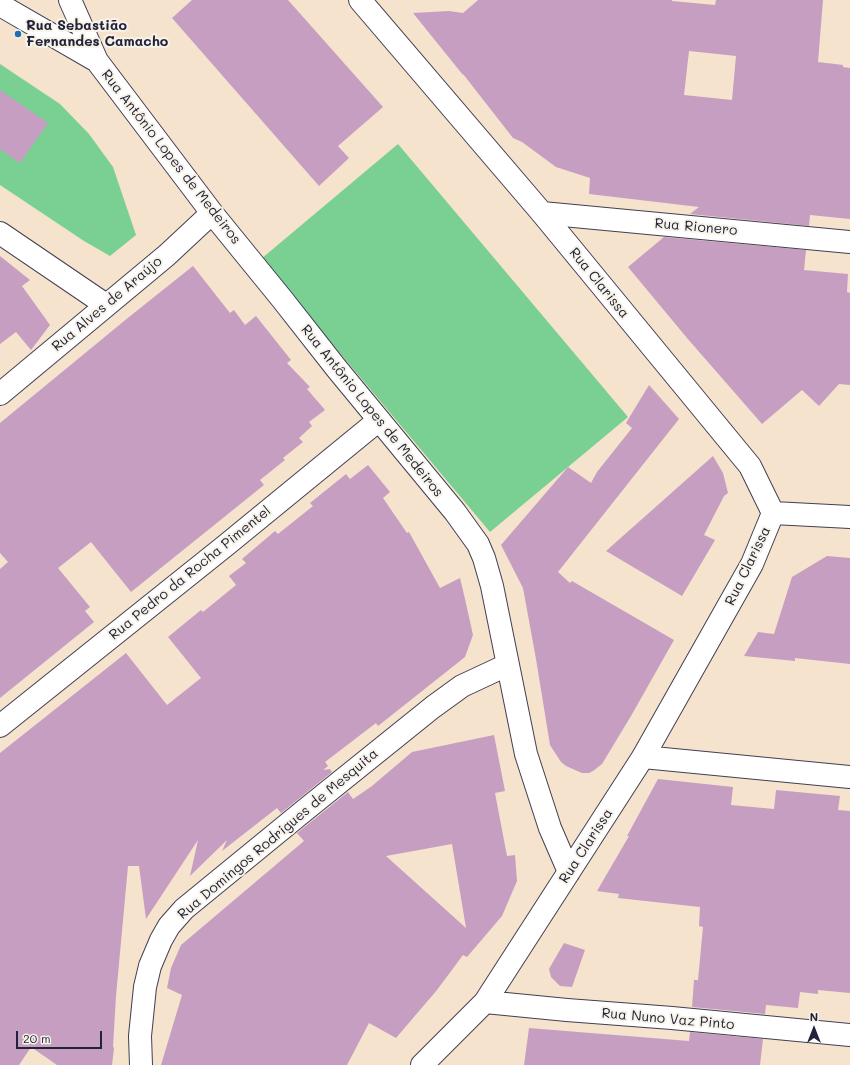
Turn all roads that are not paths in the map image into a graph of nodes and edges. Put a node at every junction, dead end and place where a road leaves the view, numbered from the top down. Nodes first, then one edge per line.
1 (70, 0) edge
2 (360, 0) edge
3 (0, 6) edge
4 (97, 61) junction
5 (212, 212) junction
6 (542, 212) junction
7 (0, 233) edge
8 (850, 242) edge
9 (106, 305) junction
10 (0, 394) edge
11 (379, 420) junction
12 (773, 513) junction
13 (850, 517) edge
14 (507, 665) junction
15 (0, 726) edge
16 (643, 758) junction
17 (850, 777) edge
18 (569, 872) junction
19 (485, 1002) junction
20 (850, 1035) edge
21 (142, 1065) edge
22 (422, 1065) edge

1 - 4 street, Rua Antônio Lopes de Medeiros
2 - 6 street, Rua Clarissa
3 - 4 street
4 - 5 street, Rua Antônio Lopes de Medeiros
5 - 9 street, Rua Alves de Araújo
5 - 11 street, Rua Antônio Lopes de Medeiros
6 - 8 street, Rua Rionero
6 - 12 street, Rua Clarissa
7 - 9 street
9 - 10 street, Rua Alves de Araújo
11 - 14 street, Rua Antônio Lopes de Medeiros
11 - 15 street, Rua Pedro da Rocha Pimentel
12 - 13 street
12 - 16 street, Rua Clarissa
14 - 18 street, Rua Antônio Lopes de Medeiros
14 - 21 street, Rua Domingos Rodrigues de Mesquita
16 - 17 street
16 - 18 street, Rua Clarissa
18 - 19 street, Rua Clarissa
19 - 20 street, Rua Nuno Vaz Pinto
19 - 22 street, Rua Clarissa

